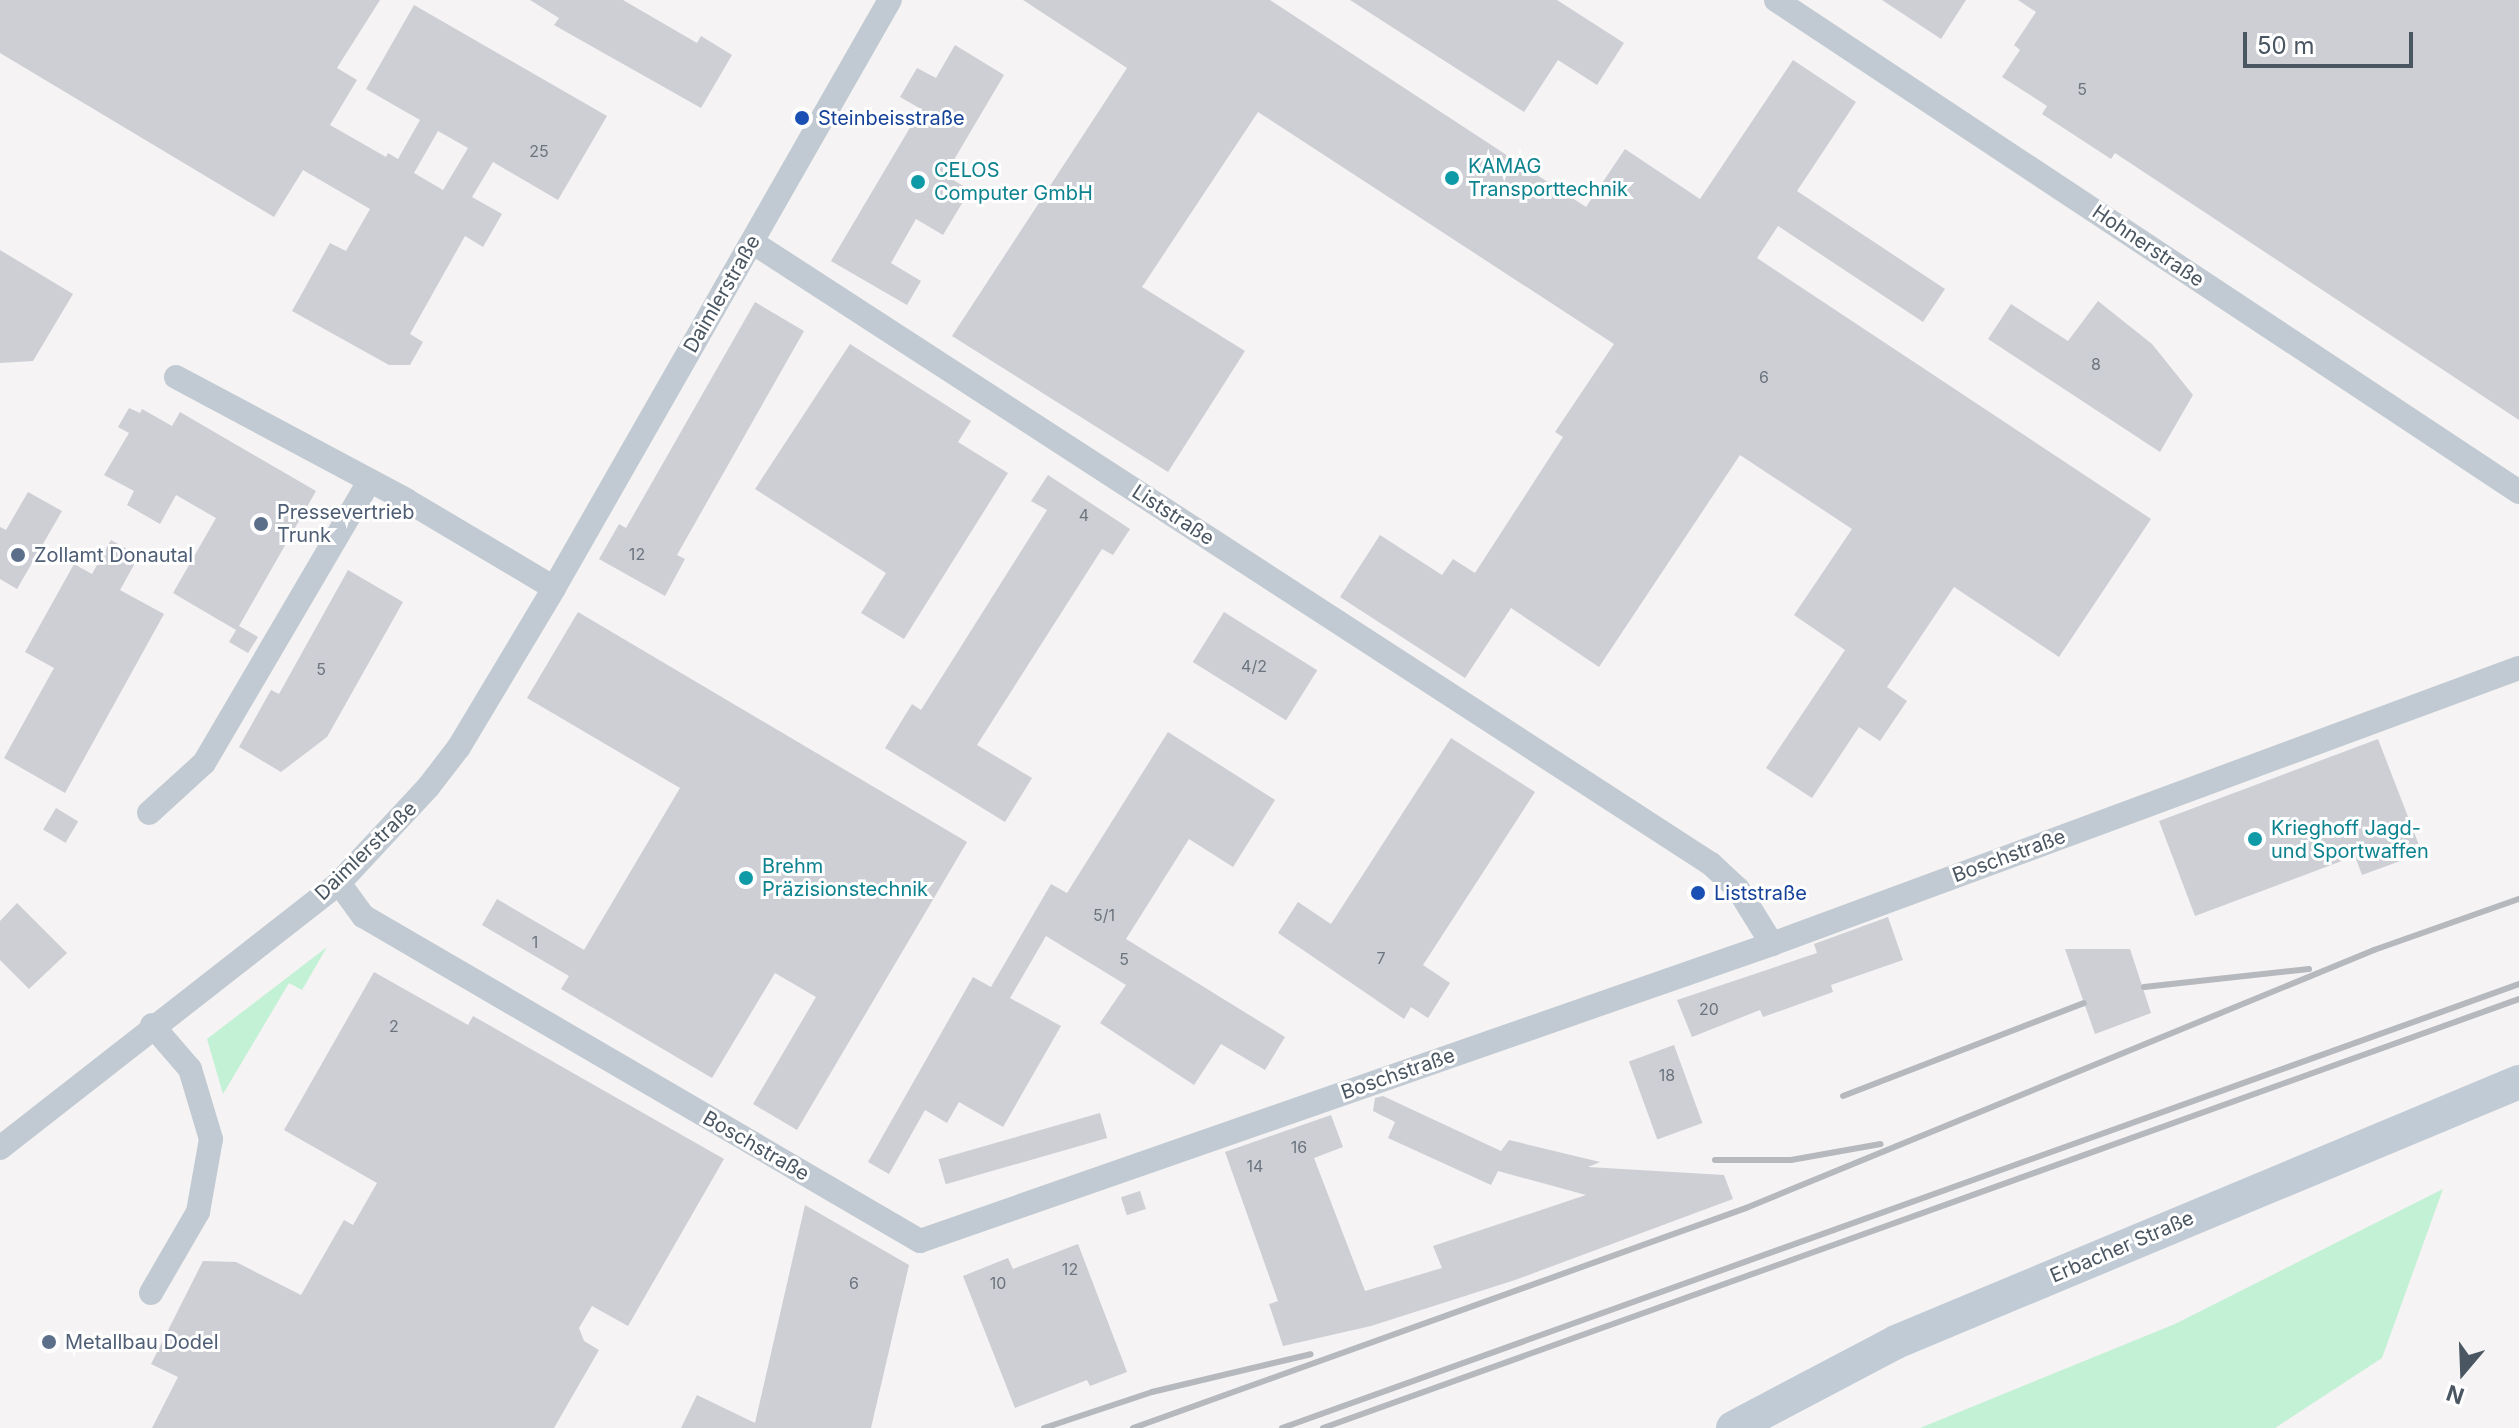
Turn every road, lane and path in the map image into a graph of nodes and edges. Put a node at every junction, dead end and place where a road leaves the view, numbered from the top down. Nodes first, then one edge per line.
1 (890, 0) edge
2 (1776, 0) edge
3 (752, 242) junction
4 (176, 377) dead end
5 (368, 483) junction
6 (2519, 492) edge
7 (554, 588) junction
8 (2519, 668) edge
9 (149, 813) dead end
10 (339, 883) junction
11 (1772, 944) junction
12 (152, 1025) junction
13 (2519, 1082) edge
14 (0, 1148) edge
15 (151, 1293) dead end
16 (1733, 1428) edge

1 - 3 street, Daimlerstraße
2 - 6 street, Hohnerstraße
3 - 7 street, Daimlerstraße
3 - 11 street, Liststraße
4 - 5 street
5 - 7 street
5 - 9 street
7 - 10 street, Daimlerstraße
8 - 11 street, Boschstraße
10 - 11 street, Boschstraße
10 - 12 street, Daimlerstraße
12 - 14 street, Daimlerstraße
12 - 15 street
13 - 16 main road, Erbacher Straße

